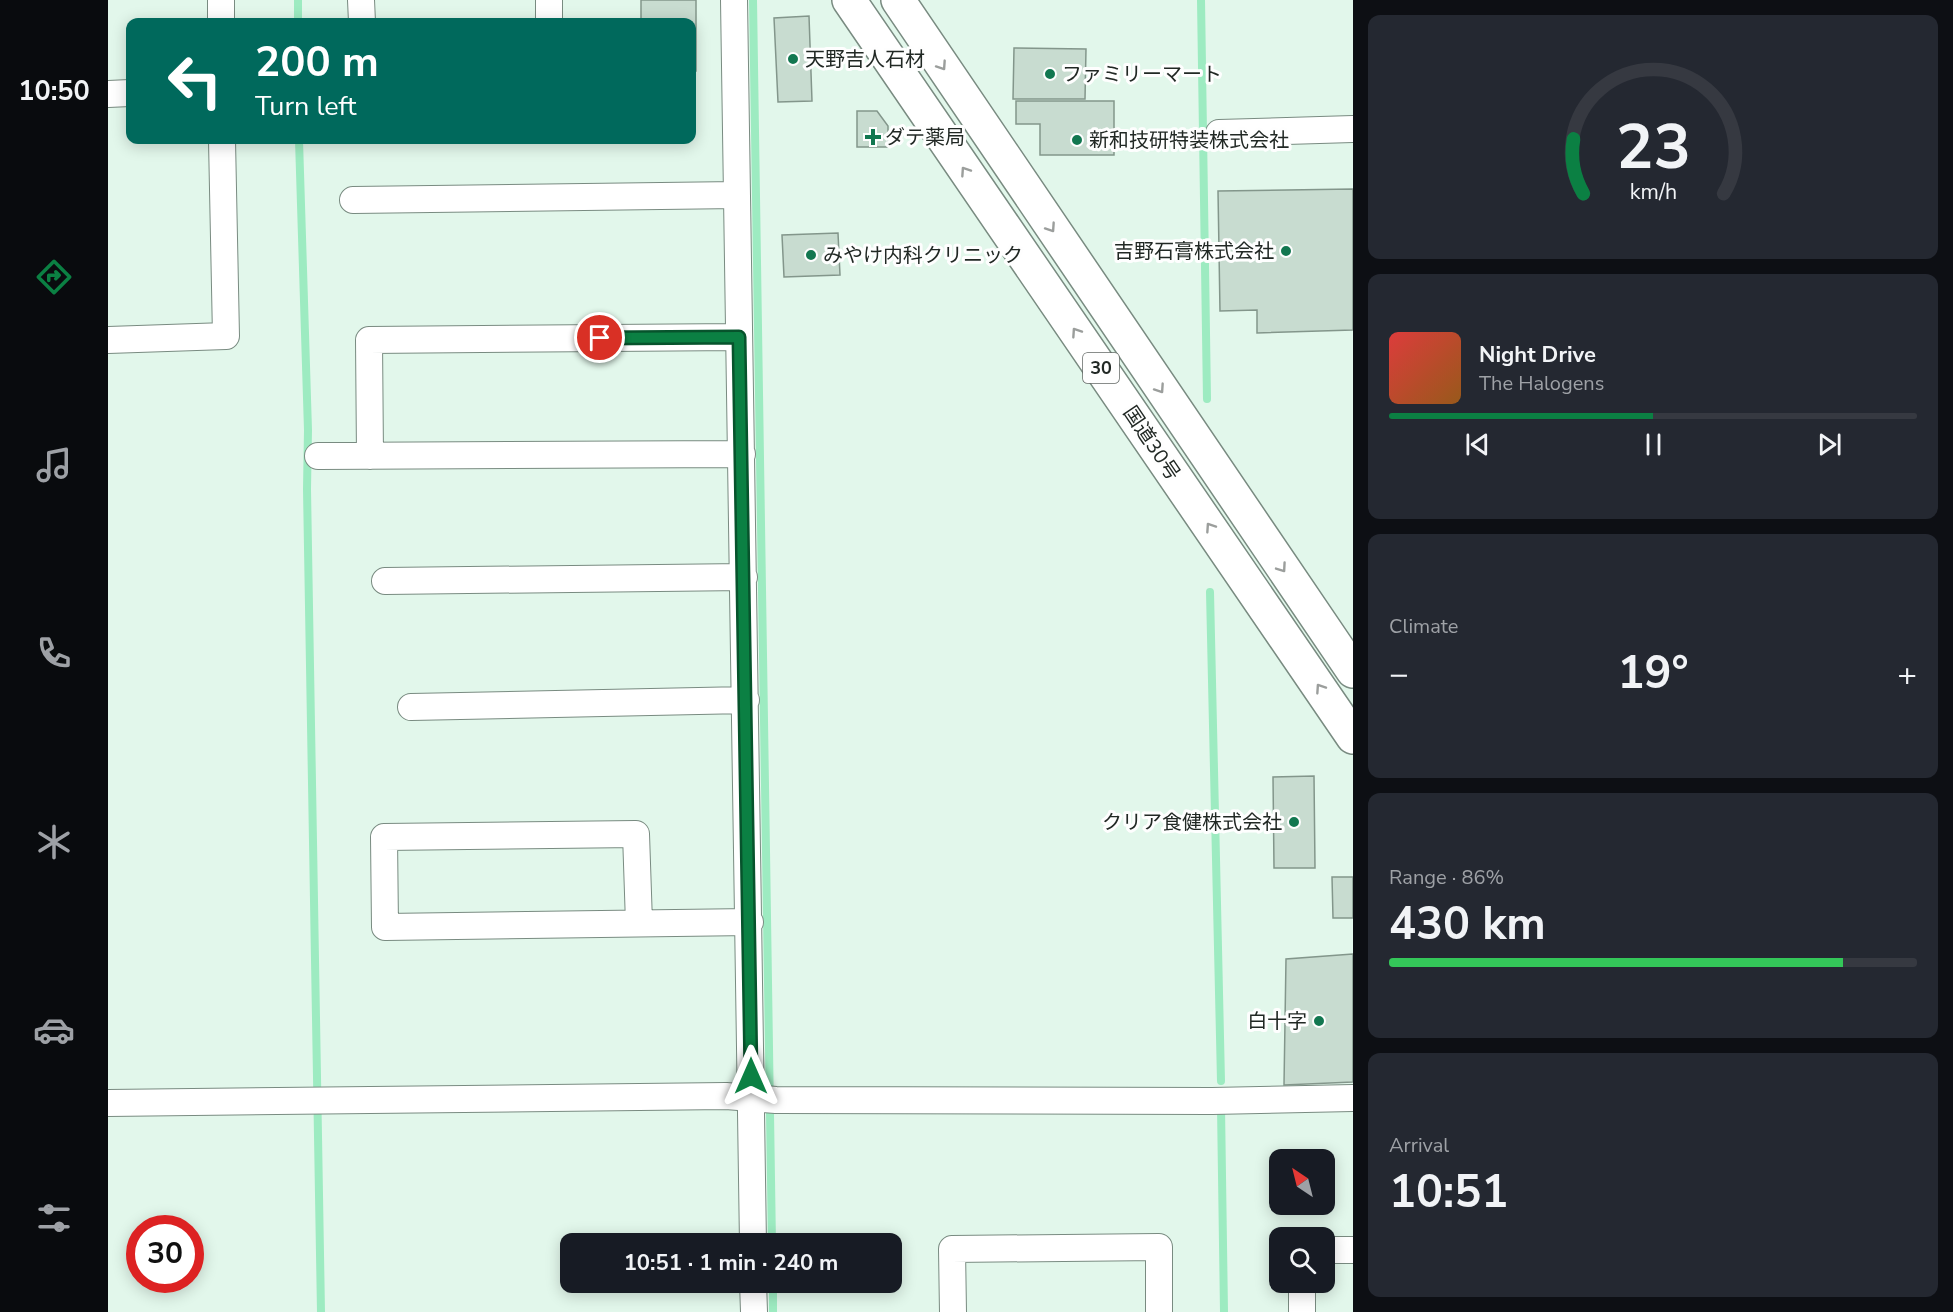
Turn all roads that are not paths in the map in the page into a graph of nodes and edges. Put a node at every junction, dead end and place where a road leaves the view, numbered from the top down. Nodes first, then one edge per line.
1 (221, 0) edge
2 (361, 0) edge
3 (549, 0) edge
4 (734, 0) edge
5 (849, 0) edge
6 (898, 0) edge
7 (221, 18) edge
8 (362, 18) edge
9 (549, 18) edge
10 (126, 93) edge
11 (108, 94) edge
12 (1353, 129) edge
13 (1219, 133) dead end
14 (222, 144) edge
15 (737, 195) junction
16 (352, 200) dead end
17 (739, 337) junction
18 (108, 340) edge
19 (742, 454) junction
20 (318, 456) dead end
21 (370, 456) junction
22 (744, 577) junction
23 (385, 581) dead end
24 (1353, 671) edge
25 (746, 700) junction
26 (411, 707) dead end
27 (1353, 737) edge
28 (750, 922) junction
29 (639, 924) junction
30 (1353, 1098) edge
31 (764, 1099) junction
32 (108, 1103) edge
33 (754, 1233) edge
34 (1335, 1250) edge
35 (1353, 1250) edge
36 (753, 1293) edge
37 (1302, 1293) edge
38 (754, 1312) edge
39 (953, 1312) edge
40 (1159, 1312) edge
41 (1302, 1312) edge

1 - 7 street
2 - 8 street
3 - 9 street
4 - 15 street
27 -> 5 highway, 国道30号 / 30
6 -> 24 highway, 国道30号 / 30
10 - 11 street
12 - 13 street
14 - 18 street
15 - 16 street
15 - 17 street
17 - 19 street
17 - 21 street
19 - 21 street
19 - 22 street
20 - 21 street
22 - 23 street
22 - 25 street
25 - 26 street
25 - 28 street
28 - 29 street
28 - 31 street
29 - 29 street
30 - 31 street
31 - 32 street
31 - 33 street
34 - 35 street
36 - 38 street
37 - 41 street
39 - 40 street

